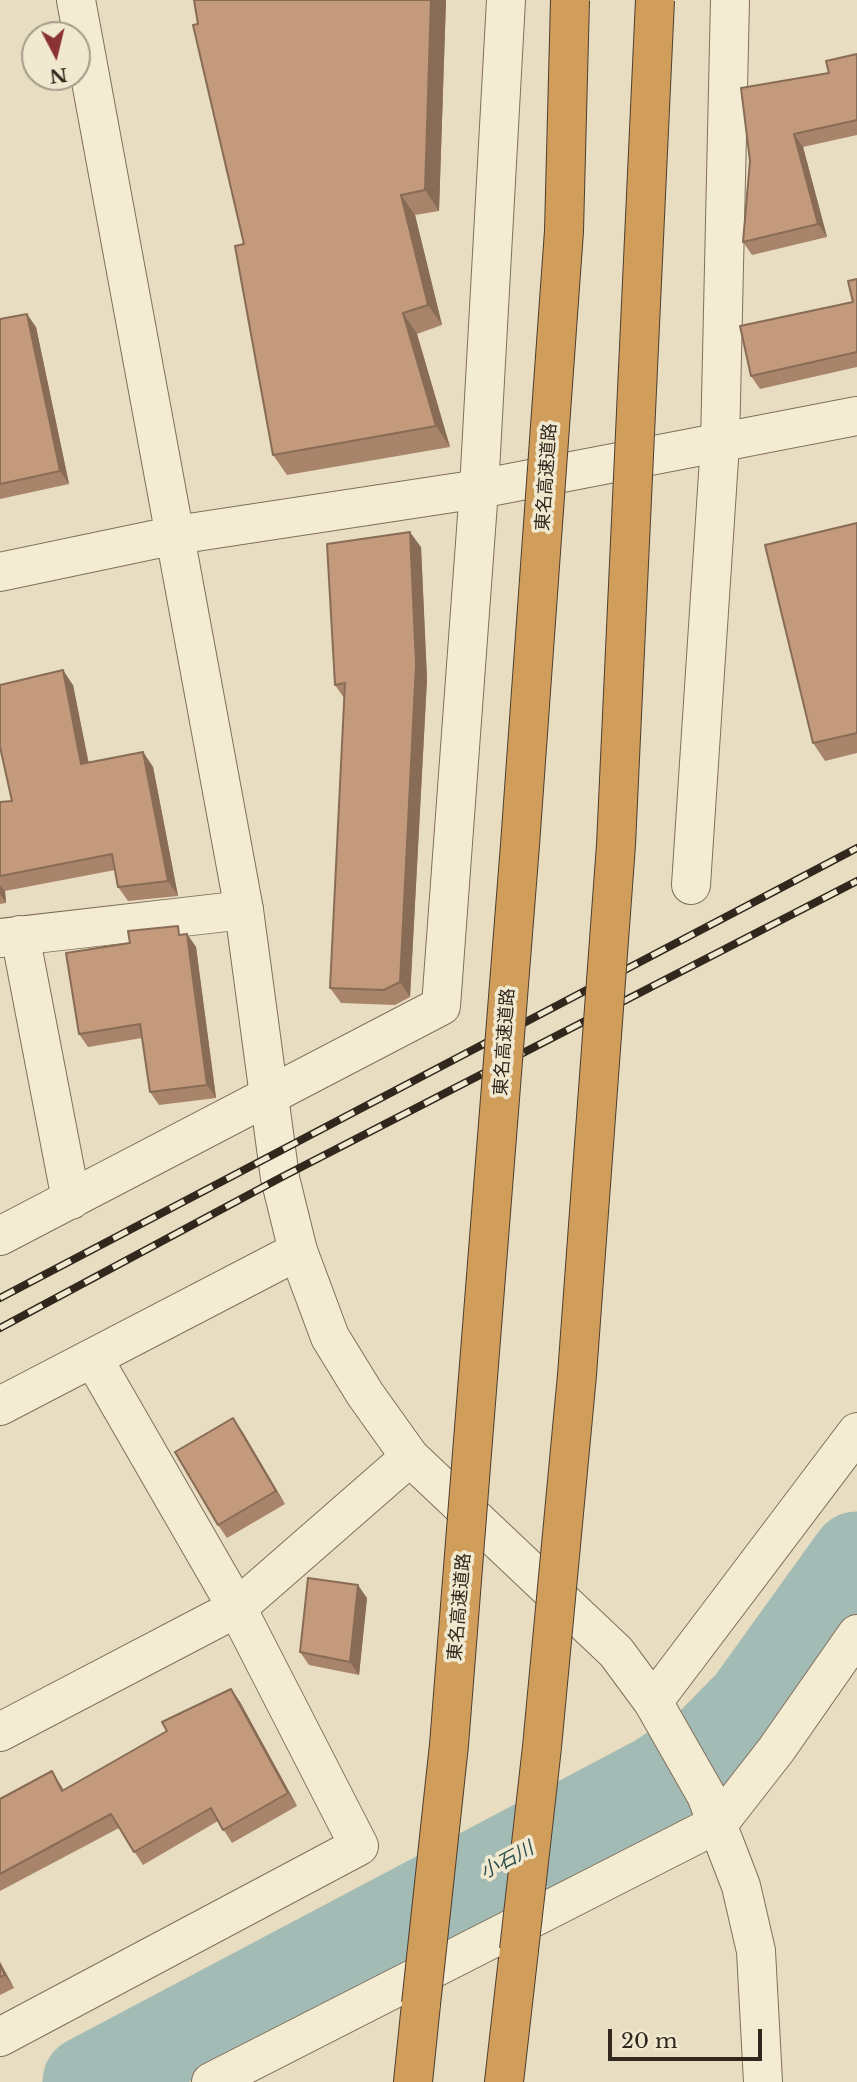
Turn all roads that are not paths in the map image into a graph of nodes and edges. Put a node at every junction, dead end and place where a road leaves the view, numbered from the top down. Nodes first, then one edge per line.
1 (76, 0) edge
2 (506, 0) edge
3 (570, 0) edge
4 (655, 0) edge
5 (730, 0) edge
6 (857, 416) edge
7 (720, 444) junction
8 (479, 489) junction
9 (176, 535) junction
10 (0, 572) edge
11 (691, 885) dead end
12 (244, 910) junction
13 (10, 936) edge
14 (269, 1097) junction
15 (71, 1200) junction
16 (0, 1236) edge
17 (298, 1251) junction
18 (93, 1358) junction
19 (0, 1406) edge
20 (857, 1432) edge
21 (410, 1457) junction
22 (237, 1608) junction
23 (857, 1634) edge
24 (653, 1702) junction
25 (0, 1732) edge
26 (712, 1809) junction
27 (0, 2037) edge
28 (211, 2082) edge
29 (413, 2082) edge
30 (504, 2082) edge
31 (763, 2082) edge

1 - 9 street
2 - 8 street
3 - 29 highway, 東名高速道路, bridge
4 - 30 highway, bridge
5 - 7 street
6 - 7 street
7 - 8 street
7 - 11 street
8 - 9 street
8 - 14 street
9 - 10 street
9 - 12 street
12 - 13 street
12 - 14 street
13 - 15 street
14 - 15 street
14 - 17 street
15 - 16 street
17 - 18 street
17 - 21 street
18 - 19 street
18 - 22 street
20 - 24 street
21 - 22 street
21 - 24 street
22 - 25 street
22 - 27 street
23 - 26 street
24 - 26 street
26 - 28 street
26 - 31 street

